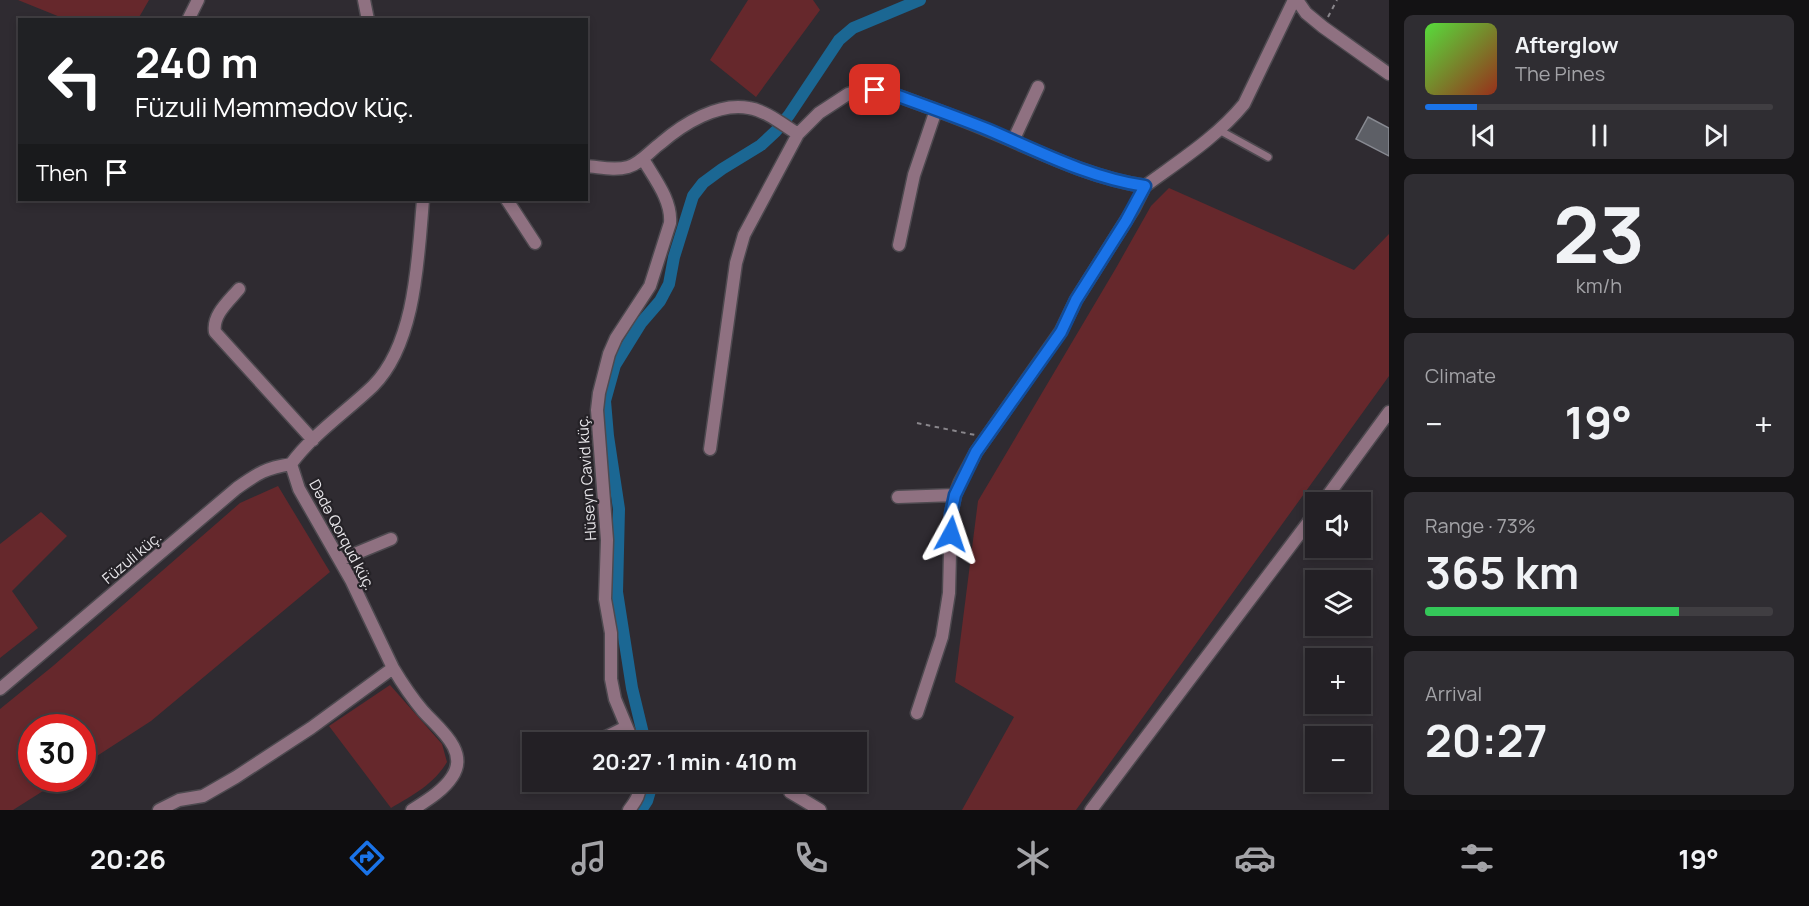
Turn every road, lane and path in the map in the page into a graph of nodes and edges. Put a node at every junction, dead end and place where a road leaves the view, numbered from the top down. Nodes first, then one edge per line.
1 (198, 0) edge
2 (364, 0) edge
3 (1295, 0) edge
4 (1337, 0) edge
5 (189, 18) edge
6 (368, 18) edge
7 (1323, 27) junction
8 (1389, 74) edge
9 (1038, 87) dead end
10 (936, 110) junction
11 (1219, 130) junction
12 (798, 134) junction
13 (1013, 141) junction
14 (1268, 157) dead end
15 (643, 159) junction
16 (588, 166) edge
17 (1145, 186) junction
18 (423, 201) edge
19 (508, 201) edge
20 (535, 243) dead end
21 (899, 245) dead end
22 (239, 289) dead end
23 (1389, 412) edge
24 (917, 423) dead end
25 (987, 437) junction
26 (314, 440) junction
27 (710, 449) dead end
28 (291, 464) junction
29 (1330, 492) edge
30 (955, 495) junction
31 (898, 497) dead end
32 (1305, 527) edge
33 (391, 539) dead end
34 (340, 560) junction
35 (393, 668) junction
36 (0, 689) edge
37 (917, 713) dead end
38 (627, 727) junction
39 (616, 732) edge
40 (629, 732) edge
41 (640, 792) edge
42 (790, 792) dead end
43 (159, 810) edge
44 (412, 810) edge
45 (629, 810) edge
46 (820, 810) edge
47 (1091, 810) edge

1 - 5 street
2 - 6 street
3 - 7 street
3 - 11 street
4 - 7 path
7 - 8 street
9 - 13 street
10 - 12 street
10 - 13 street
10 - 21 street
11 - 14 lane
11 - 17 street
12 - 15 street
12 - 27 street
13 - 17 street
15 - 16 street
15 - 38 street, Hüseyn Cavid küç.
17 - 25 street
18 - 26 street
19 - 20 street
22 - 26 street
23 - 29 street
24 - 25 path
25 - 30 street
26 - 28 street
28 - 34 street, Dədə Qorqud küç.
28 - 36 street, Füzuli küç.
30 - 31 street
30 - 37 street
32 - 47 street
33 - 34 street
34 - 35 street, Dədə Qorqud küç.
35 - 43 street
35 - 44 street, Dədə Qorqud küç.
38 - 39 street
38 - 40 street, Hüseyn Cavid küç.
41 - 45 street
42 - 46 street

